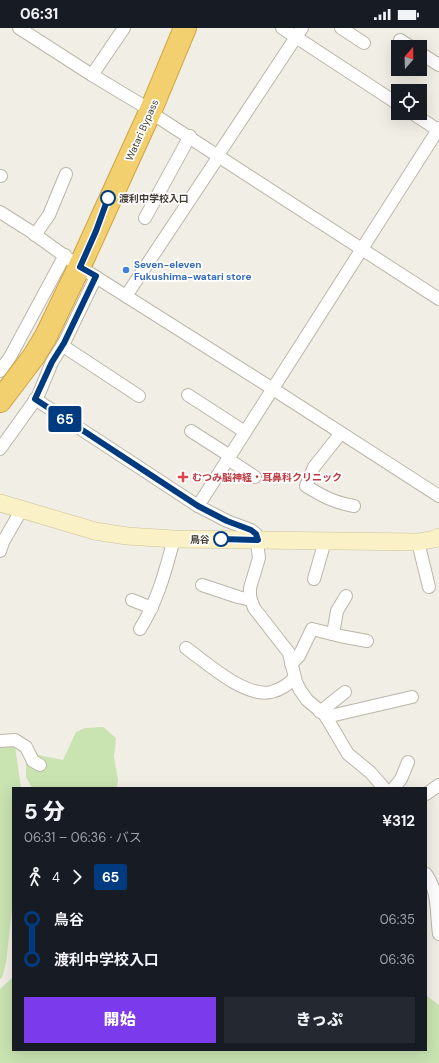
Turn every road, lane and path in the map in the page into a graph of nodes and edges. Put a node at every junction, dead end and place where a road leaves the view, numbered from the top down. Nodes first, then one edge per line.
1 (19, 28) edge
2 (124, 28) edge
3 (174, 28) edge
4 (185, 28) edge
5 (282, 28) edge
6 (341, 28) edge
7 (31, 32) edge
8 (299, 32) edge
9 (364, 43) dead end
10 (427, 57) edge
11 (439, 65) edge
12 (92, 75) junction
13 (391, 99) edge
14 (146, 108) junction
15 (423, 120) edge
16 (438, 129) edge
17 (190, 136) junction
18 (219, 155) junction
19 (66, 174) dead end
20 (0, 212) edge
21 (146, 218) dead end
22 (35, 235) junction
23 (362, 248) junction
24 (80, 266) junction
25 (126, 296) junction
26 (439, 299) edge
27 (63, 346) junction
28 (0, 371) edge
29 (273, 388) junction
30 (188, 395) dead end
31 (139, 396) dead end
32 (35, 399) junction
33 (0, 401) edge
34 (191, 431) dead end
35 (245, 432) junction
36 (341, 433) junction
37 (0, 449) edge
38 (229, 458) junction
39 (256, 477) dead end
40 (439, 496) edge
41 (0, 503) edge
42 (198, 506) junction
43 (354, 506) dead end
44 (22, 509) junction
45 (439, 537) edge
46 (174, 539) junction
47 (258, 540) junction
48 (325, 541) junction
49 (418, 542) junction
50 (0, 551) edge
51 (314, 579) dead end
52 (202, 585) dead end
53 (429, 587) dead end
54 (346, 596) dead end
55 (132, 600) dead end
56 (251, 600) junction
57 (152, 608) junction
58 (140, 629) dead end
59 (333, 634) junction
60 (367, 641) dead end
61 (186, 648) dead end
62 (291, 664) junction
63 (295, 678) junction
64 (345, 692) dead end
65 (412, 697) dead end
66 (323, 714) junction
67 (0, 741) edge
68 (408, 762) dead end
69 (40, 765) dead end
70 (439, 785) edge
71 (383, 787) edge
72 (395, 787) edge
73 (427, 793) edge
74 (427, 875) edge
75 (439, 934) edge

1 - 7 street
2 - 12 street
3 - 14 highway, Watari Bypass
4 - 14 highway, Watari Bypass
5 - 8 street
6 - 9 street
7 - 12 street
8 - 13 street
8 - 18 street
10 - 11 street
12 - 14 street
14 - 17 street
14 - 24 highway, Watari Bypass
15 - 16 street
16 - 23 street
17 - 18 street
17 - 21 street
18 - 23 street
18 - 25 street
19 - 22 street
20 - 22 street
22 - 24 street
23 - 26 street
23 - 29 street
24 - 25 street
24 - 27 street
24 - 28 street
24 - 33 highway, Watari Bypass
25 - 29 street
27 - 31 street
27 - 32 street
29 - 35 street
29 - 36 street
30 - 35 street
32 - 37 street
32 - 42 street
34 - 38 street
35 - 38 street
36 - 40 street
36 - 43 street
38 - 39 street
38 - 42 street
41 - 44 street
42 - 47 street
44 - 46 street
44 - 50 street
45 - 49 street
46 - 47 street
46 - 57 street
47 - 48 street
47 - 56 street
48 - 49 street
48 - 51 street
49 - 53 street
52 - 56 street
54 - 59 street
55 - 57 street
56 - 62 street
57 - 58 street
59 - 60 street
59 - 62 street
61 - 63 street
62 - 63 street
63 - 66 street
64 - 66 street
65 - 66 street
66 - 71 street
67 - 69 street
68 - 72 street
70 - 73 street
74 - 75 street

